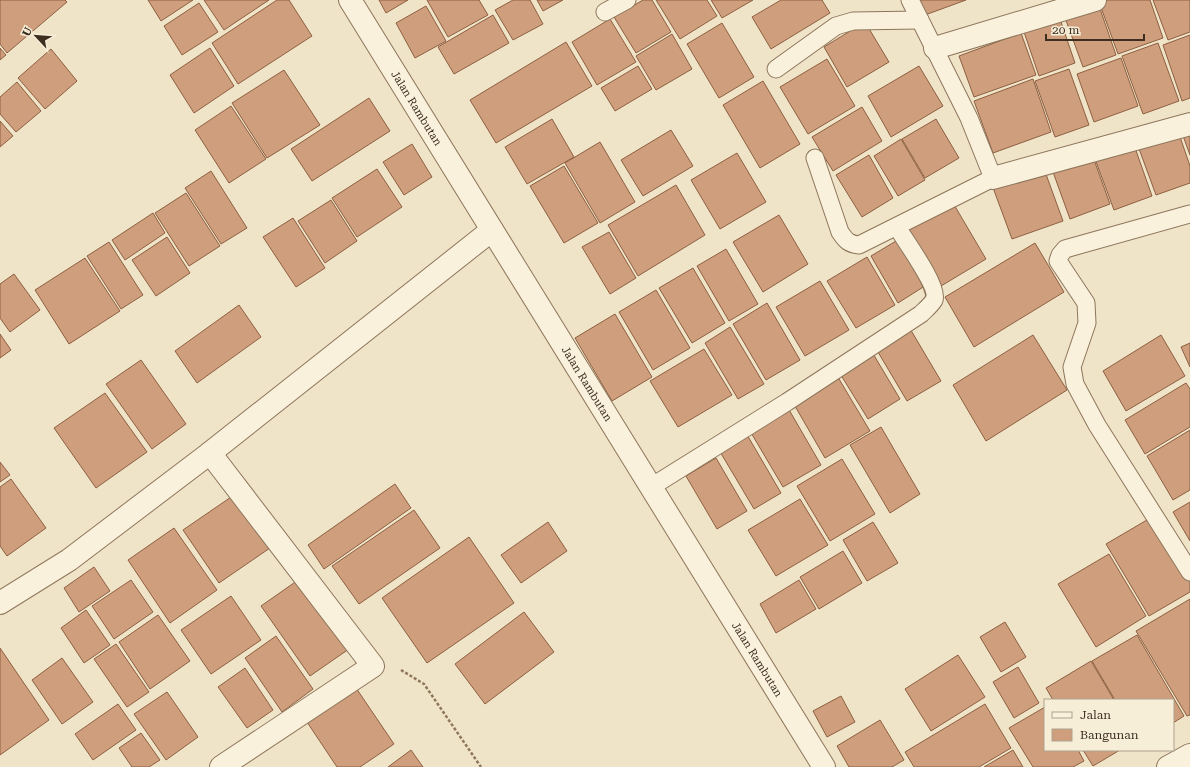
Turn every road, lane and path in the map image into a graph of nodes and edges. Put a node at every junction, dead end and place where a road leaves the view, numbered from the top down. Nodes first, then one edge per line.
1 (350, 0) edge
2 (627, 0) edge
3 (910, 0) edge
4 (1095, 0) edge
5 (606, 12) dead end
6 (920, 20) junction
7 (935, 48) junction
8 (776, 69) dead end
9 (1190, 124) edge
10 (815, 158) dead end
11 (992, 178) junction
12 (1190, 214) edge
13 (897, 227) junction
14 (492, 230) junction
15 (210, 453) junction
16 (651, 487) junction
17 (1190, 572) edge
18 (0, 603) edge
19 (373, 666) junction
20 (1190, 755) edge
21 (221, 767) edge
22 (481, 767) edge
23 (824, 767) edge
24 (1168, 767) edge

1 - 14 street, Jalan Rambutan
2 - 5 lane
3 - 6 lane
4 - 7 street
6 - 7 lane
6 - 8 lane
7 - 11 lane
9 - 11 street
10 - 13 lane
11 - 13 lane
12 - 17 lane
13 - 16 lane
14 - 15 street
14 - 16 street, Jalan Rambutan
15 - 18 street
15 - 19 street
16 - 23 street, Jalan Rambutan
19 - 21 street
19 - 22 path
20 - 24 street

